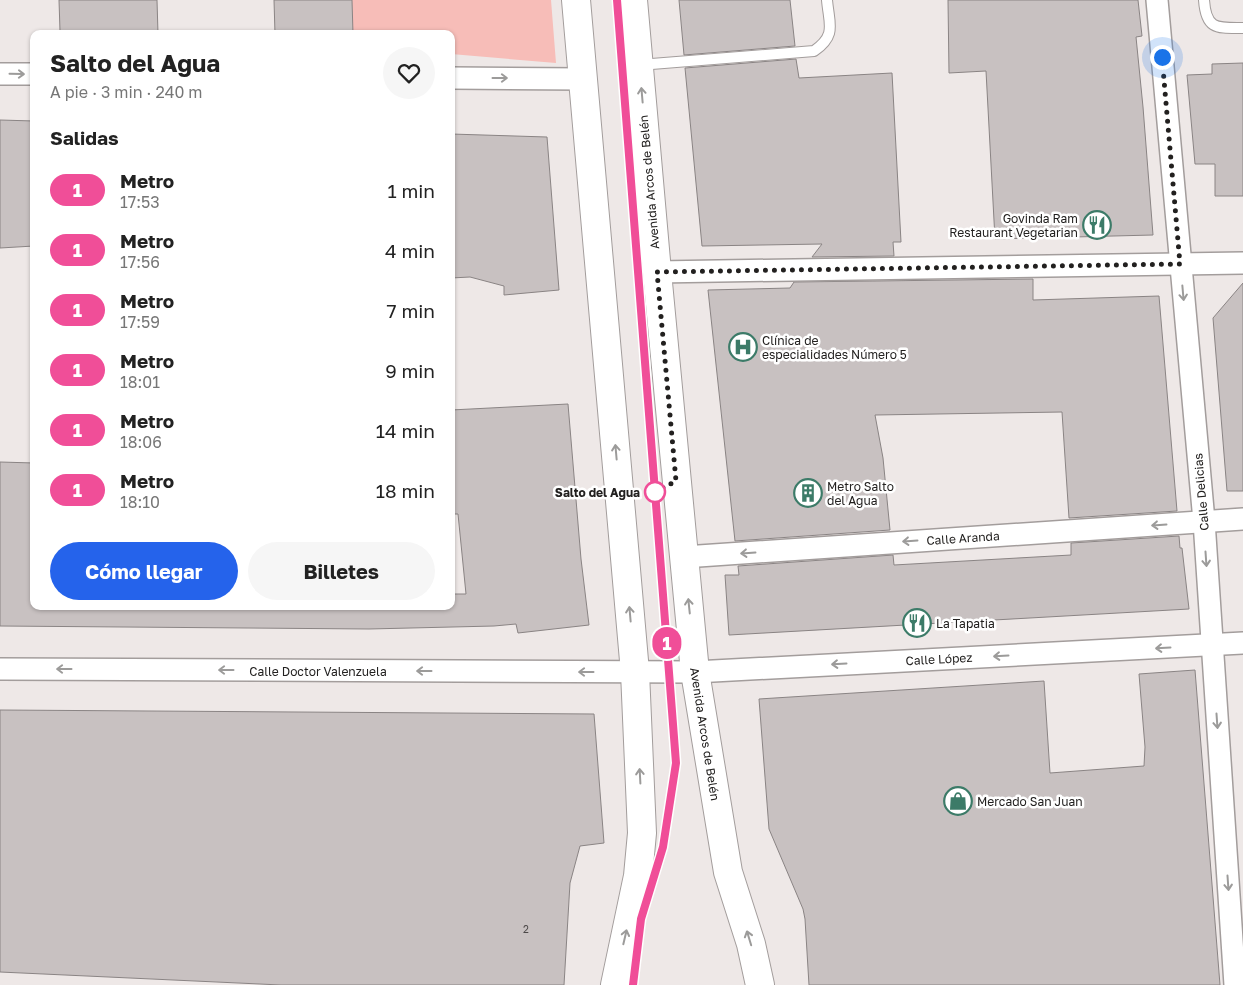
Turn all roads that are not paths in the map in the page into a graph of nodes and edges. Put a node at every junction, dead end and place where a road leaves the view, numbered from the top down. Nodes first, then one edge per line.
1 (576, 0) edge
2 (633, 0) edge
3 (828, 0) edge
4 (1157, 0) edge
5 (1204, 0) edge
6 (1243, 28) edge
7 (639, 65) junction
8 (0, 74) edge
9 (30, 74) edge
10 (455, 78) edge
11 (582, 79) junction
12 (1243, 263) edge
13 (1180, 264) junction
14 (657, 272) junction
15 (1243, 519) edge
16 (1204, 522) junction
17 (684, 557) junction
18 (1243, 643) edge
19 (1212, 645) junction
20 (0, 669) edge
21 (635, 672) junction
22 (695, 672) junction
23 (616, 985) edge
24 (760, 985) edge
25 (1235, 985) edge

1 - 11 main road
2 - 7 main road, Avenida Arcos de Belén
3 - 7 lane
4 - 13 street, Calle Delicias
5 - 6 lane
14 -> 7 main road, Avenida Arcos de Belén
8 -> 9 street
10 -> 11 street
21 -> 11 main road
12 - 13 street
13 - 14 street
13 -> 16 street, Calle Delicias
14 - 17 main road, Avenida Arcos de Belén
15 - 16 street, Calle Aranda
16 -> 17 street, Calle Aranda
16 -> 19 street, Calle Delicias
22 -> 17 main road, Avenida Arcos de Belén
18 - 19 street, Calle López
19 -> 22 street, Calle López
19 -> 25 street, Calle Delicias
21 -> 20 street, Calle Doctor Valenzuela
21 - 22 street, Calle López
23 -> 21 main road
24 -> 22 main road, Avenida Arcos de Belén

